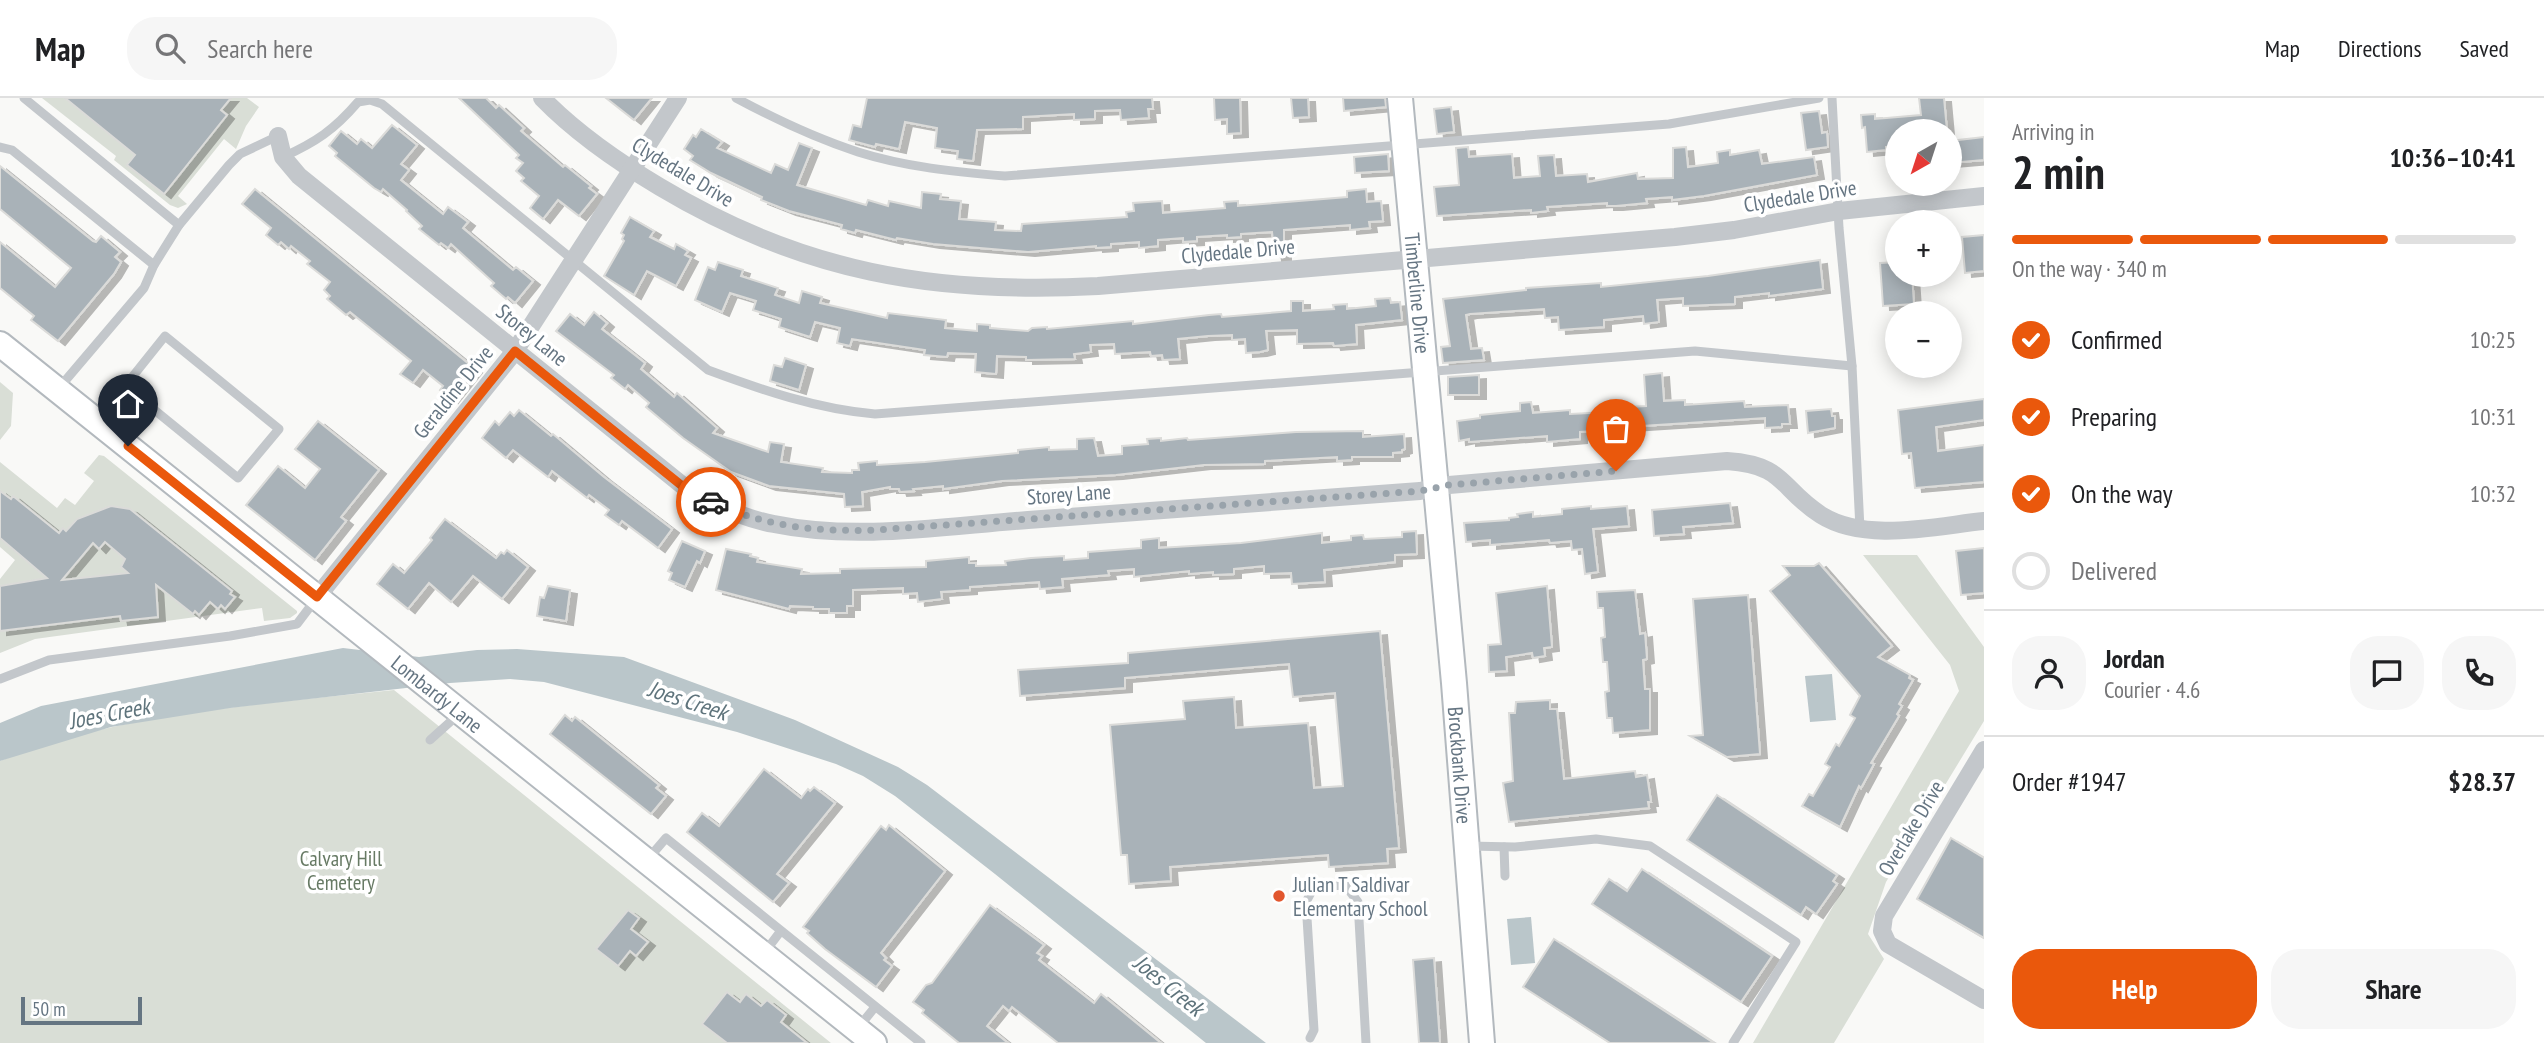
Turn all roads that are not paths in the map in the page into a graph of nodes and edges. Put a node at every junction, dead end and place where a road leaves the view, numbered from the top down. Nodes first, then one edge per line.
1 (24, 98) edge
2 (542, 98) edge
3 (678, 98) edge
4 (736, 98) edge
5 (1400, 98) edge
6 (1819, 98) edge
7 (1832, 98) edge
8 (278, 136) joint
9 (1404, 146) junction
10 (0, 147) edge
11 (283, 158) junction
12 (631, 170) junction
13 (1984, 196) edge
14 (1839, 211) junction
15 (179, 225) junction
16 (1415, 259) junction
17 (573, 261) junction
18 (154, 265) junction
19 (0, 344) edge
20 (515, 351) junction
21 (1852, 366) junction
22 (1424, 373) junction
23 (125, 386) junction
24 (57, 390) junction
25 (96, 421) junction
26 (1436, 488) junction
27 (1984, 521) edge
28 (1860, 528) junction
29 (317, 597) junction
30 (0, 679) edge
31 (455, 709) junction
32 (430, 740) dead end
33 (1984, 750) edge
34 (1466, 846) junction
35 (1504, 847) junction
36 (646, 862) junction
37 (1505, 876) dead end
38 (780, 932) junction
39 (763, 955) junction
40 (1984, 1000) edge
41 (876, 1007) junction
42 (865, 1036) edge
43 (1310, 1038) dead end
44 (921, 1043) edge
45 (1366, 1043) edge
46 (1482, 1043) edge
47 (1734, 1043) edge

1 - 15 lane
2 - 12 street, Clydedale Drive
3 - 12 street, Geraldine Drive
4 - 9 lane
5 - 9 main road, Timberline Drive
6 - 9 lane
7 - 14 lane
8 - 11 street
8 - 15 lane
9 - 16 main road, Timberline Drive
10 - 18 lane
11 - 17 lane
11 - 20 street, Storey Lane
12 - 16 street, Clydedale Drive
12 - 17 street, Geraldine Drive
13 - 14 street, Clydedale Drive
14 - 16 street, Clydedale Drive
14 - 21 lane
15 - 18 lane
16 - 22 main road, Timberline Drive
17 - 20 street, Geraldine Drive
17 - 22 lane
18 - 24 lane
19 - 24 main road, Lombardy Lane
20 - 26 street, Storey Lane
20 - 29 street, Geraldine Drive
21 - 22 lane
21 - 28 lane
22 - 26 main road, Timberline Drive
23 - 23 lane
23 - 25 lane
24 - 25 main road, Lombardy Lane
25 - 29 main road, Lombardy Lane
26 - 28 street, Storey Lane
26 - 34 main road, Brockbank Drive
27 - 28 street, Storey Lane
29 - 30 lane
29 - 31 main road, Lombardy Lane
31 - 32 lane
31 - 36 main road, Lombardy Lane
33 - 40 street, Overlake Drive
34 - 35 lane
34 - 46 main road, Brockbank Drive
35 - 37 lane
35 - 47 lane
36 - 38 lane
36 - 39 main road, Lombardy Lane
38 - 39 lane
38 - 41 lane
39 - 42 main road, Lombardy Lane
41 - 42 lane
41 - 44 lane
43 - 45 lane

